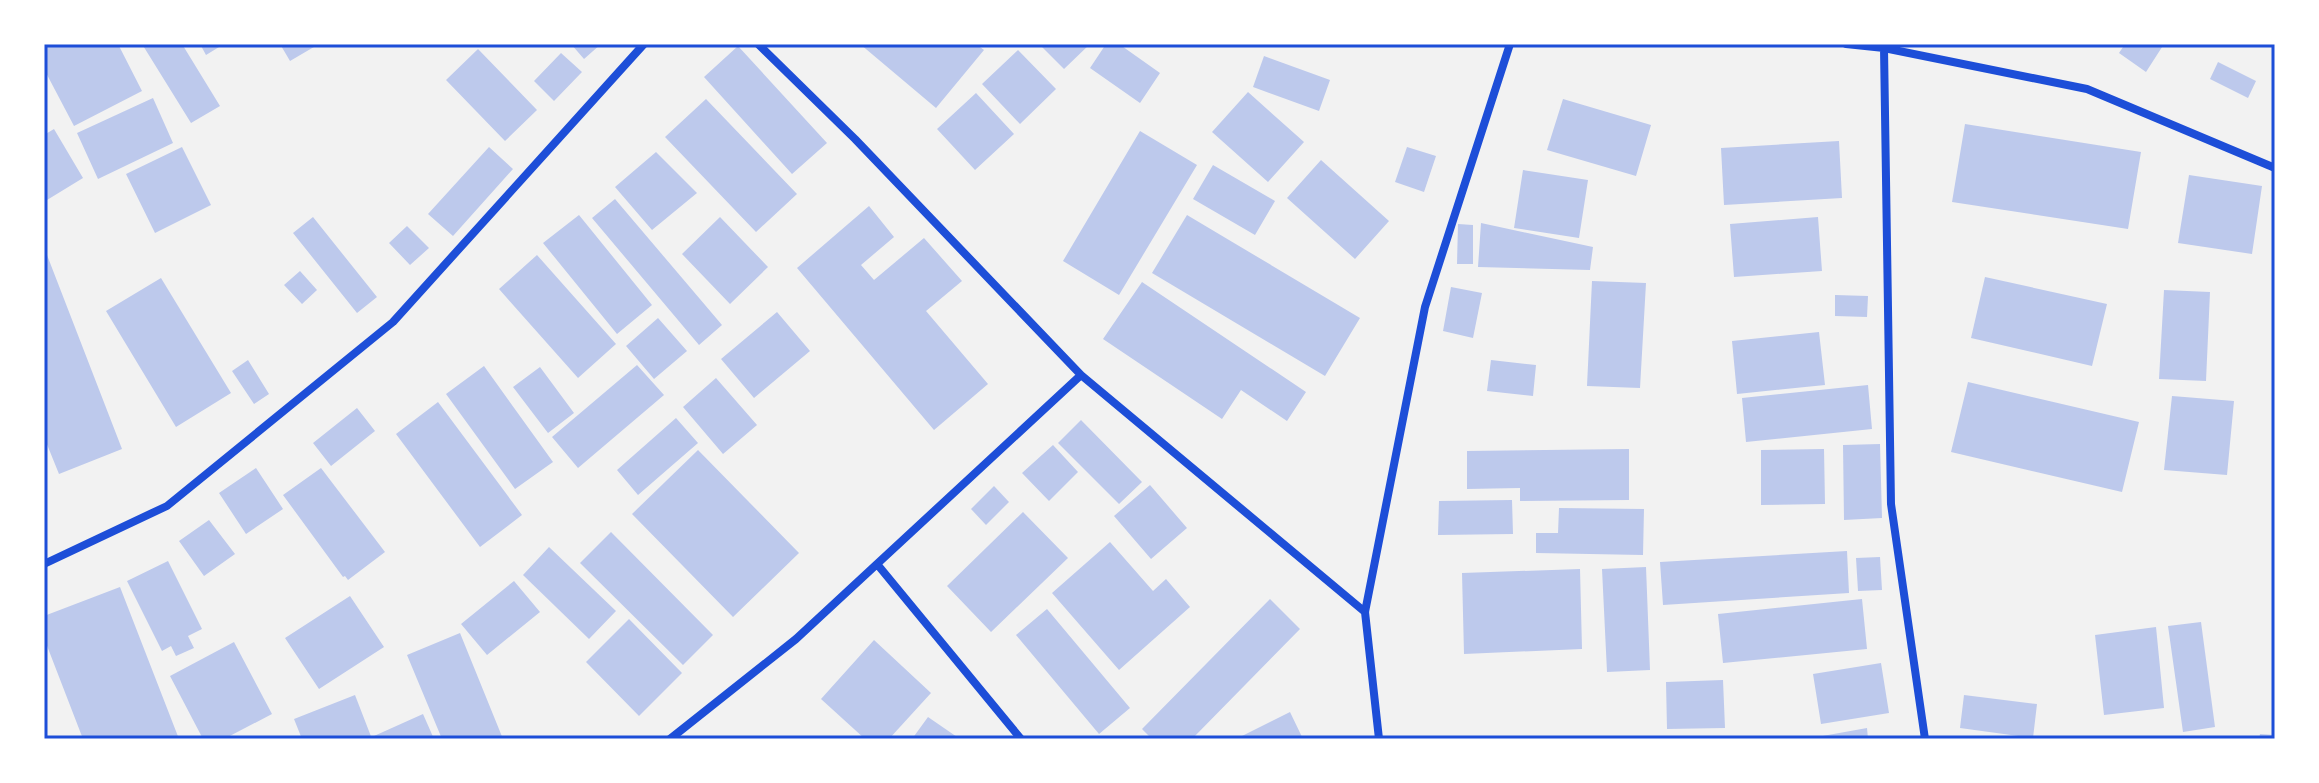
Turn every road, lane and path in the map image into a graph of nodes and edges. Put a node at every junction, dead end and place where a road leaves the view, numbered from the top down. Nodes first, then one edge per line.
1 (644, 44) edge
2 (758, 44) edge
3 (1510, 44) edge
4 (1846, 44) edge
5 (1884, 48) junction
6 (2275, 168) edge
7 (1081, 375) junction
8 (44, 564) edge
9 (877, 564) junction
10 (1365, 612) junction
11 (670, 739) edge
12 (1021, 739) edge
13 (1379, 739) edge
14 (1925, 739) edge

1 - 8 street
2 - 7 street
3 - 10 street
4 - 5 street
5 - 6 street
5 - 14 street
7 - 9 street
7 - 10 street
9 - 11 street
9 - 12 street
10 - 13 street

